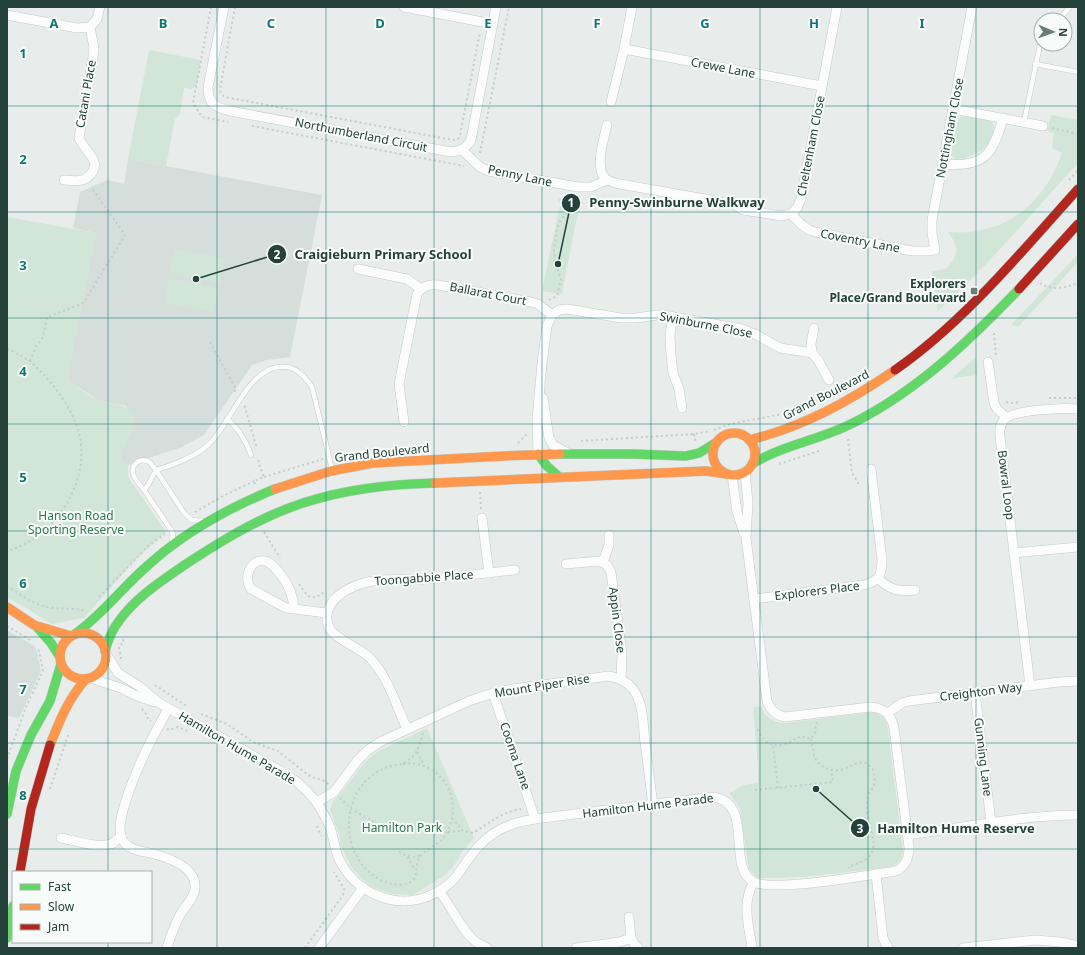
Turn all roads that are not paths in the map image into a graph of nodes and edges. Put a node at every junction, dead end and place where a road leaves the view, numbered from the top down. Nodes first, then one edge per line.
1 (100, 7) edge
2 (224, 7) edge
3 (404, 7) edge
4 (496, 7) edge
5 (632, 7) edge
6 (837, 7) edge
7 (972, 7) edge
8 (7, 15) edge
9 (493, 24) junction
10 (90, 27) junction
11 (624, 49) junction
12 (1038, 52) edge
13 (1035, 64) junction
14 (1078, 72) edge
15 (822, 86) junction
16 (611, 102) dead end
17 (953, 109) junction
18 (1003, 118) junction
19 (1024, 122) junction
20 (607, 124) dead end
21 (1043, 126) road end
22 (462, 150) junction
23 (943, 164) junction
24 (64, 180) dead end
25 (607, 180) junction
26 (1078, 190) edge
27 (791, 214) junction
28 (1078, 224) edge
29 (935, 250) joint
30 (358, 269) dead end
31 (421, 289) junction
32 (552, 315) junction
33 (672, 317) junction
34 (814, 328) dead end
35 (812, 353) junction
36 (992, 359) road end
37 (829, 380) dead end
38 (541, 387) junction
39 (682, 408) dead end
40 (1078, 409) edge
41 (1006, 417) junction
42 (228, 419) junction
43 (404, 422) dead end
44 (749, 440) junction
45 (717, 442) junction
46 (538, 454) junction
47 (570, 454) junction
48 (251, 455) dead end
49 (752, 464) junction
50 (871, 468) dead end
51 (156, 470) junction
52 (332, 470) junction
53 (745, 472) junction
54 (730, 474) junction
55 (558, 476) junction
56 (144, 490) junction
57 (482, 518) road end
58 (211, 520) junction
59 (609, 535) dead end
60 (746, 538) junction
61 (172, 546) junction
62 (1078, 547) edge
63 (1014, 553) junction
64 (603, 562) junction
65 (566, 564) dead end
66 (515, 570) dead end
67 (489, 573) junction
68 (878, 579) junction
69 (915, 590) dead end
70 (754, 599) junction
71 (7, 607) edge
72 (294, 609) junction
73 (327, 613) junction
74 (34, 625) junction
75 (73, 635) junction
76 (105, 652) junction
77 (60, 660) junction
78 (88, 679) junction
79 (621, 680) junction
80 (1078, 681) edge
81 (1030, 686) junction
82 (493, 693) junction
83 (975, 693) junction
84 (159, 704) junction
85 (168, 709) junction
86 (888, 713) junction
87 (407, 729) junction
88 (317, 802) junction
89 (653, 805) junction
90 (7, 814) edge
91 (1078, 815) edge
92 (535, 820) junction
93 (991, 822) junction
94 (908, 835) junction
95 (121, 836) junction
96 (61, 838) dead end
97 (20, 871) edge
98 (876, 874) junction
99 (754, 882) junction
100 (363, 888) junction
101 (440, 891) junction
102 (12, 911) edge
103 (629, 917) dead end
104 (7, 938) edge
105 (631, 938) junction
106 (1078, 946) edge
107 (167, 948) edge
108 (319, 948) edge
109 (487, 948) edge
110 (576, 948) edge
111 (638, 948) edge
112 (752, 948) edge
113 (888, 948) edge
114 (963, 948) edge

1 - 10 street
2 - 22 street, Northumberland Circuit
3 - 9 street
4 - 9 street
5 - 11 street
6 - 15 street, Cheltenham Close
7 - 17 street, Nottingham Close
8 - 10 street
9 - 22 street
10 - 24 street, Catani Place
11 - 15 street, Crewe Lane
11 - 16 street
12 - 13 lane
13 - 14 lane
13 - 19 lane
15 - 27 street, Cheltenham Close
17 - 18 street
17 - 23 street, Nottingham Close
18 - 19 street
18 - 23 street
19 - 21 street
20 - 25 street
22 - 25 street, Penny Lane
23 - 29 street, Nottingham Close
25 - 27 street
26 - 44 street, Grand Boulevard
27 - 29 street, Coventry Lane
28 - 49 street
30 - 31 street
31 - 32 street, Ballarat Court
31 - 43 street
32 - 33 street, Swinburne Close
32 - 38 street
33 - 35 street, Swinburne Close
33 - 39 street
34 - 35 street
35 - 37 street
36 - 41 street
38 - 46 street
38 - 47 street
40 - 41 street
41 - 63 street, Bowral Loop
42 - 48 lane
42 - 51 lane
42 - 52 lane
44 - 45 street
44 - 49 street
45 - 47 street, Grand Boulevard
45 - 54 street
46 - 47 street, Grand Boulevard
46 - 52 street, Grand Boulevard
46 - 55 street
49 - 53 street
50 - 68 street
51 - 56 lane
51 - 56 lane
51 - 58 lane
52 - 58 street, Grand Boulevard
53 - 54 street
53 - 60 street
54 - 55 street
54 - 60 street
55 - 76 street
56 - 61 lane
57 - 67 street, Toongabbie Place
58 - 61 street, Grand Boulevard
59 - 64 street
60 - 70 street
61 - 75 street, Grand Boulevard
62 - 63 street
63 - 81 street, Bowral Loop
64 - 65 street
64 - 79 street, Appin Close
66 - 67 street, Toongabbie Place
67 - 73 street, Toongabbie Place
68 - 69 street
68 - 70 street, Explorers Place
70 - 86 street
71 - 74 street
72 - 72 street
72 - 73 street
73 - 87 street
74 - 75 street
74 - 77 street
75 - 76 street
75 - 77 street
76 - 78 street
76 - 84 street, Hamilton Hume Parade
77 - 78 street
77 - 90 street
78 - 84 street, Hamilton Hume Parade
78 - 97 street
79 - 82 street, Mount Piper Rise
79 - 89 street
80 - 81 street, Creighton Way
81 - 83 street, Creighton Way
82 - 87 street, Mount Piper Rise
82 - 92 street, Cooma Lane
83 - 86 street, Creighton Way
83 - 93 street, Gunning Lane
84 - 85 street, Hamilton Hume Parade
85 - 88 street, Hamilton Hume Parade
85 - 95 street
86 - 94 street
87 - 88 street, Mount Piper Rise
88 - 100 street, Hamilton Hume Parade
89 - 92 street, Hamilton Hume Parade
89 - 99 street, Hamilton Hume Parade
91 - 93 street
92 - 101 street, Hamilton Hume Parade
93 - 94 street
94 - 98 street
95 - 96 street
95 - 107 street
98 - 99 street
98 - 113 street
99 - 112 street
100 - 101 street, Hamilton Hume Parade
100 - 108 street
101 - 109 street
102 - 104 street
103 - 105 street
105 - 110 street
105 - 111 street
106 - 114 street

